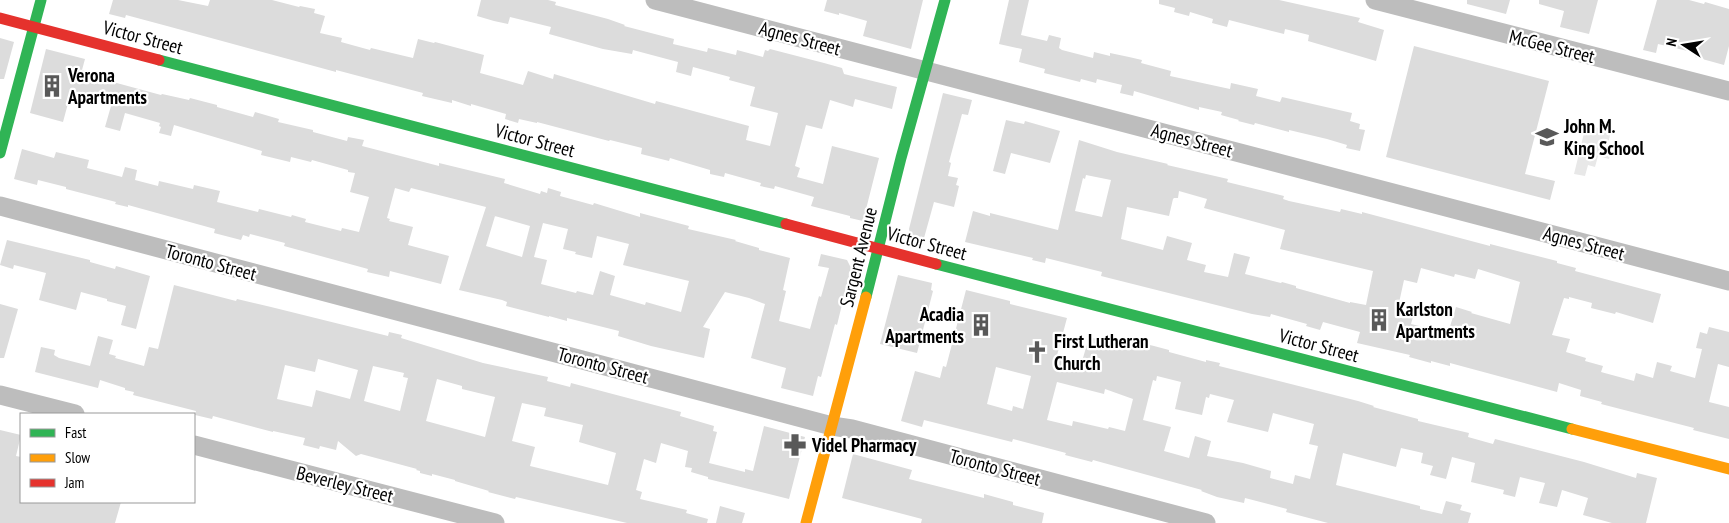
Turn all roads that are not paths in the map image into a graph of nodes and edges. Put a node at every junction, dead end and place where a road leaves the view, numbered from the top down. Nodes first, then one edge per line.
1 (40, 0) edge
2 (655, 0) edge
3 (944, 0) edge
4 (1374, 0) edge
5 (0, 18) edge
6 (33, 26) junction
7 (926, 70) junction
8 (1729, 91) edge
9 (0, 153) edge
10 (0, 206) edge
11 (879, 248) junction
12 (1729, 281) edge
13 (0, 395) edge
14 (71, 413) edge
15 (832, 426) junction
16 (195, 445) edge
17 (1729, 469) edge
18 (495, 523) edge
19 (806, 523) edge
20 (1206, 523) edge

1 - 6 street
2 - 7 street, Agnes Street
3 - 7 street, Sargent Avenue
4 - 8 street, McGee Street
5 - 6 street, Victor Street
6 - 9 street
6 - 11 street, Victor Street
7 - 11 street, Sargent Avenue
7 - 12 street, Agnes Street
10 - 15 street, Toronto Street
11 - 15 street, Sargent Avenue
11 - 17 street, Victor Street
13 - 14 street
15 - 19 street, Sargent Avenue
15 - 20 street, Toronto Street
16 - 18 street, Beverley Street

